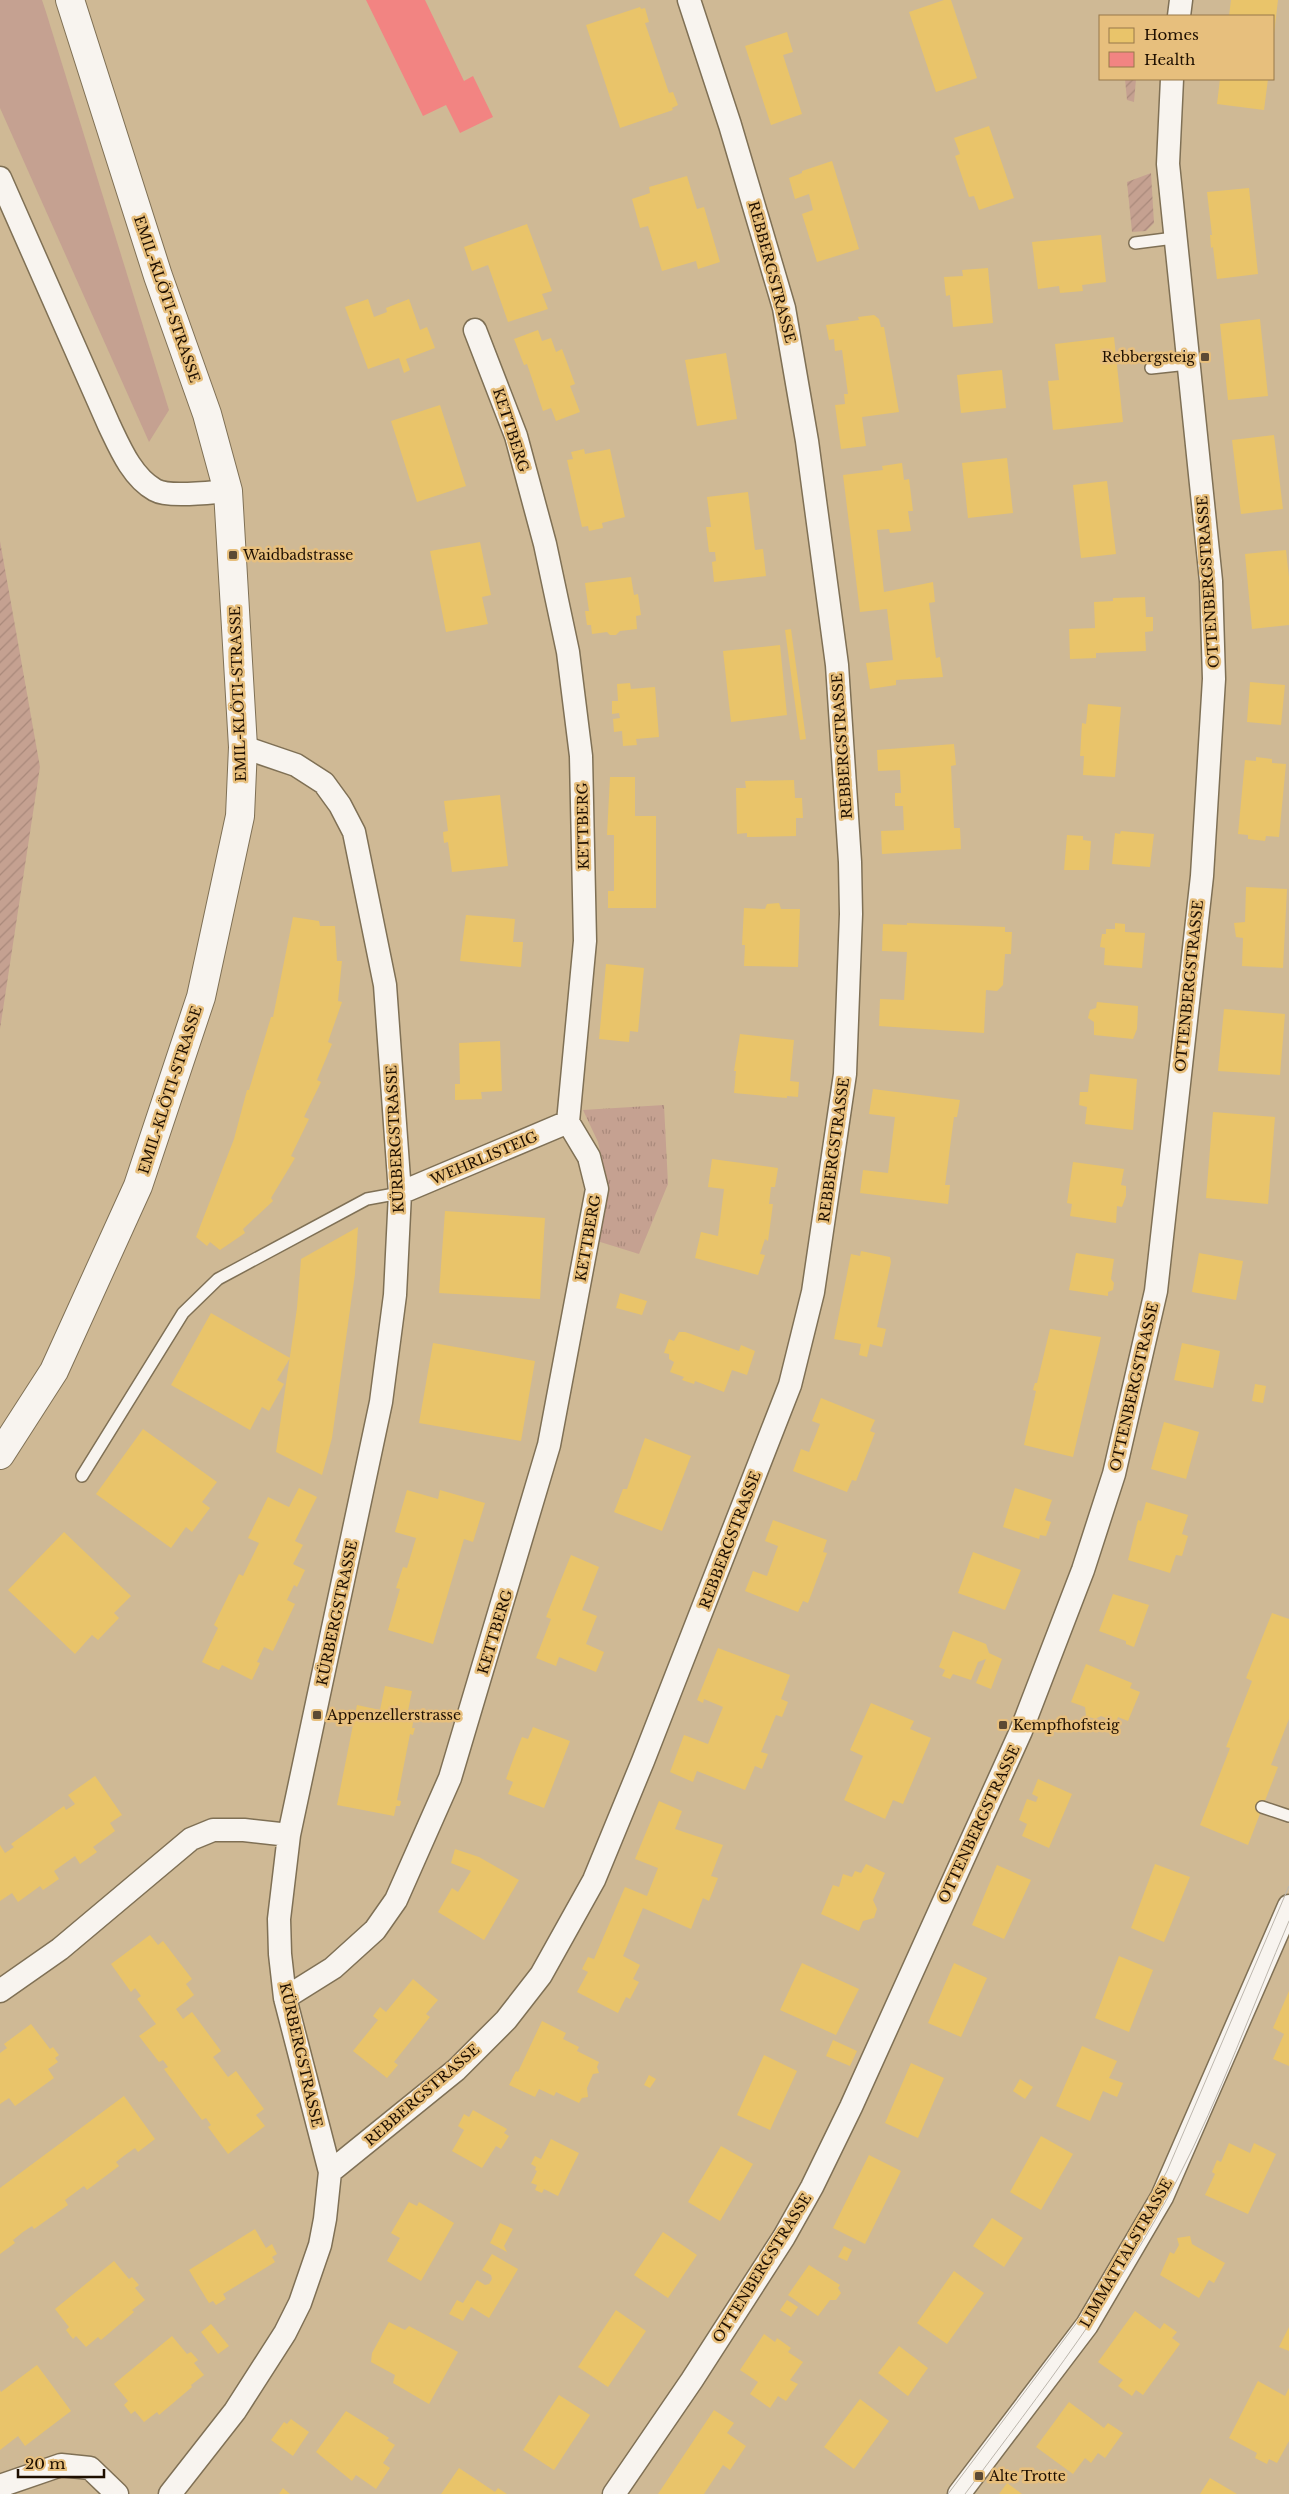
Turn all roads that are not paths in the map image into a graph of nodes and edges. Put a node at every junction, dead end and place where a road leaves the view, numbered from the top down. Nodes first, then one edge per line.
1 (70, 0) edge
2 (689, 0) edge
3 (1181, 0) edge
4 (1179, 15) edge
5 (1172, 80) edge
6 (0, 178) edge
7 (1174, 238) junction
8 (1135, 243) dead end
9 (475, 330) dead end
10 (1188, 364) junction
11 (1151, 368) dead end
12 (228, 491) junction
13 (242, 747) junction
14 (568, 1122) junction
15 (400, 1193) junction
16 (0, 1455) edge
17 (82, 1476) dead end
18 (1262, 1807) dead end
19 (1289, 1816) edge
20 (289, 1836) junction
21 (1289, 1906) edge
22 (0, 1991) edge
23 (285, 1998) junction
24 (330, 2172) junction
25 (0, 2486) edge
26 (117, 2494) edge
27 (170, 2494) edge
28 (614, 2494) edge
29 (959, 2494) edge

1 - 12 street, EMIL-KLÖTI-STRASSE
2 - 24 street, REBBERGSTRASSE
3 - 4 street
5 - 7 street, OTTENBERGSTRASSE
6 - 12 street
7 - 8 lane
7 - 10 street, OTTENBERGSTRASSE
9 - 14 street, KETTBERG
10 - 11 lane
10 - 28 street, OTTENBERGSTRASSE
12 - 13 street, EMIL-KLÖTI-STRASSE
13 - 15 street, KÜRBERGSTRASSE
13 - 16 street, EMIL-KLÖTI-STRASSE
14 - 15 street, WEHRLISTEIG
14 - 23 street, KETTBERG
15 - 17 lane
15 - 20 street, KÜRBERGSTRASSE
18 - 19 lane
20 - 22 street
20 - 23 street, KÜRBERGSTRASSE
21 - 29 street, LIMMATTALSTRASSE
23 - 24 street, KÜRBERGSTRASSE
24 - 27 street, KÜRBERGSTRASSE
25 - 26 street

